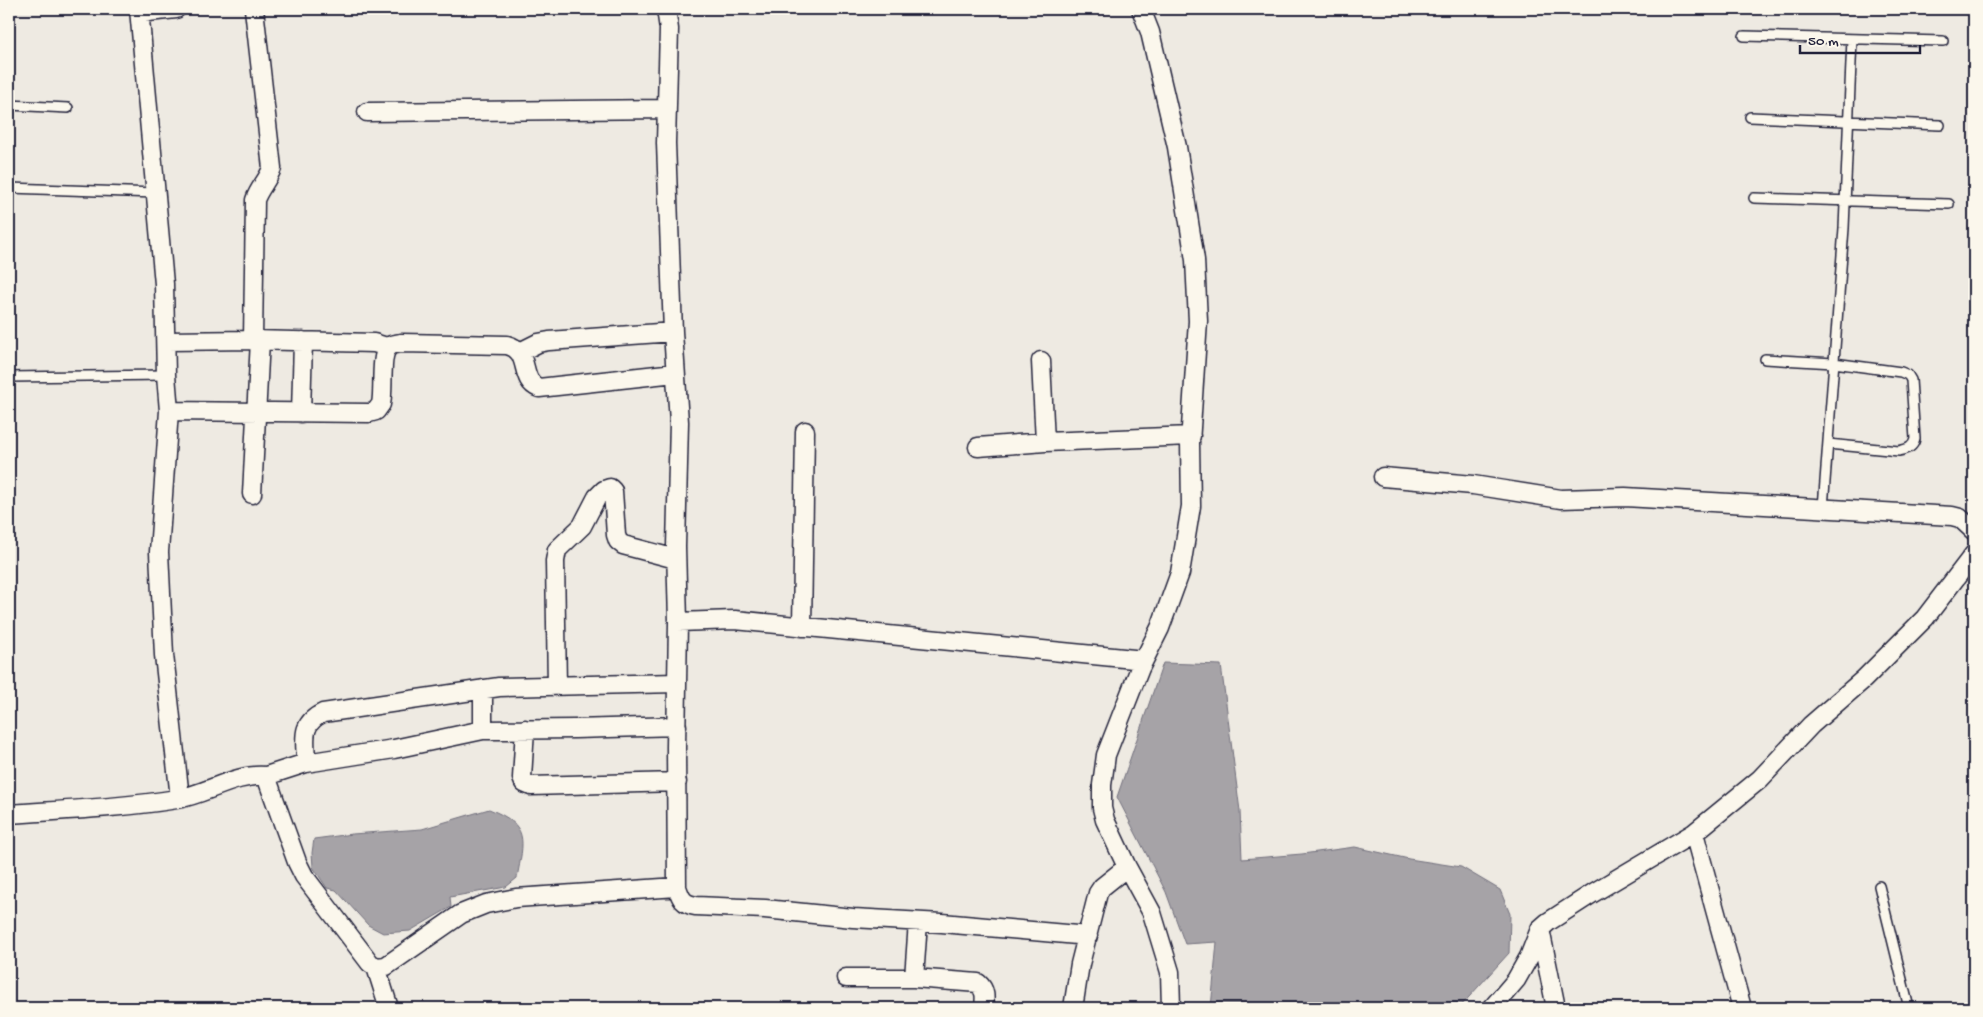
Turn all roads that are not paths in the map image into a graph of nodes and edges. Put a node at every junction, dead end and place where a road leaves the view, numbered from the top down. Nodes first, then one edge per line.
1 (176, 9) edge
2 (254, 9) edge
3 (666, 9) edge
4 (1141, 9) edge
5 (139, 11) edge
6 (1744, 36) dead end
7 (1852, 39) junction
8 (1943, 41) dead end
9 (9, 105) edge
10 (68, 108) dead end
11 (666, 109) junction
12 (367, 112) dead end
13 (1750, 117) dead end
14 (1848, 121) junction
15 (1940, 125) dead end
16 (9, 188) edge
17 (156, 193) junction
18 (1754, 198) dead end
19 (1845, 202) junction
20 (1949, 204) dead end
21 (673, 332) junction
22 (256, 340) junction
23 (166, 341) junction
24 (303, 341) junction
25 (387, 348) junction
26 (520, 352) junction
27 (1765, 359) dead end
28 (1042, 361) dead end
29 (1834, 362) junction
30 (675, 373) junction
31 (166, 374) junction
32 (9, 377) edge
33 (169, 411) junction
34 (257, 412) junction
35 (301, 412) junction
36 (805, 431) dead end
37 (1191, 436) junction
38 (1045, 442) junction
39 (1828, 444) junction
40 (978, 447) dead end
41 (1383, 477) dead end
42 (252, 494) dead end
43 (1823, 508) junction
44 (1974, 531) edge
45 (1974, 554) edge
46 (676, 559) junction
47 (678, 622) junction
48 (802, 627) junction
49 (1144, 660) junction
50 (677, 683) junction
51 (557, 686) junction
52 (483, 689) junction
53 (677, 726) junction
54 (525, 729) junction
55 (483, 730) junction
56 (306, 763) junction
57 (266, 776) junction
58 (677, 782) junction
59 (180, 798) junction
60 (9, 814) edge
61 (1694, 833) junction
62 (1127, 868) junction
63 (1879, 886) dead end
64 (677, 887) junction
65 (918, 922) junction
66 (1540, 929) junction
67 (1088, 936) junction
68 (376, 967) junction
69 (846, 978) dead end
70 (914, 978) junction
71 (389, 1008) edge
72 (984, 1008) edge
73 (1073, 1008) edge
74 (1171, 1008) edge
75 (1492, 1008) edge
76 (1556, 1008) edge
77 (1742, 1008) edge
78 (1909, 1008) edge

1 - 5 street
2 - 22 street
3 - 11 street
4 - 37 street
5 - 17 street
6 - 7 lane
7 - 8 lane
7 - 14 lane
9 - 10 lane
11 - 12 street
11 - 21 street
13 - 14 lane
14 - 15 lane
14 - 19 lane
16 - 17 lane
17 - 23 street
18 - 19 lane
19 - 20 lane
19 - 29 lane
21 - 26 street
21 - 30 street
22 - 23 street
22 - 24 street
22 - 34 street
23 - 31 street
24 - 25 street
24 - 35 street
25 - 26 street
25 - 35 street
26 - 30 street
27 - 29 lane
28 - 38 street
29 - 39 lane
29 - 39 lane
30 - 46 street
31 - 32 lane
31 - 33 street
33 - 34 street
33 - 59 street
34 - 35 street
34 - 42 street
36 - 48 street
37 - 38 street
37 - 49 street
38 - 40 street
39 - 43 lane
41 - 43 street
43 - 44 street
45 - 61 street
46 - 47 street
46 - 51 street
47 - 48 street
47 - 50 street
48 - 49 street
49 - 62 street
50 - 51 street
50 - 53 street
51 - 52 street
52 - 55 street
52 - 56 street
53 - 54 street
53 - 58 street
54 - 55 street
54 - 58 street
55 - 56 street
56 - 57 street
57 - 59 street
57 - 68 street
58 - 64 street
59 - 60 street
61 - 66 street
61 - 77 street
62 - 67 street
62 - 74 street
63 - 78 lane
64 - 65 street
64 - 68 street
65 - 67 street
65 - 70 street
66 - 75 street
66 - 76 street
67 - 73 street
68 - 71 street
69 - 70 street
70 - 72 street

